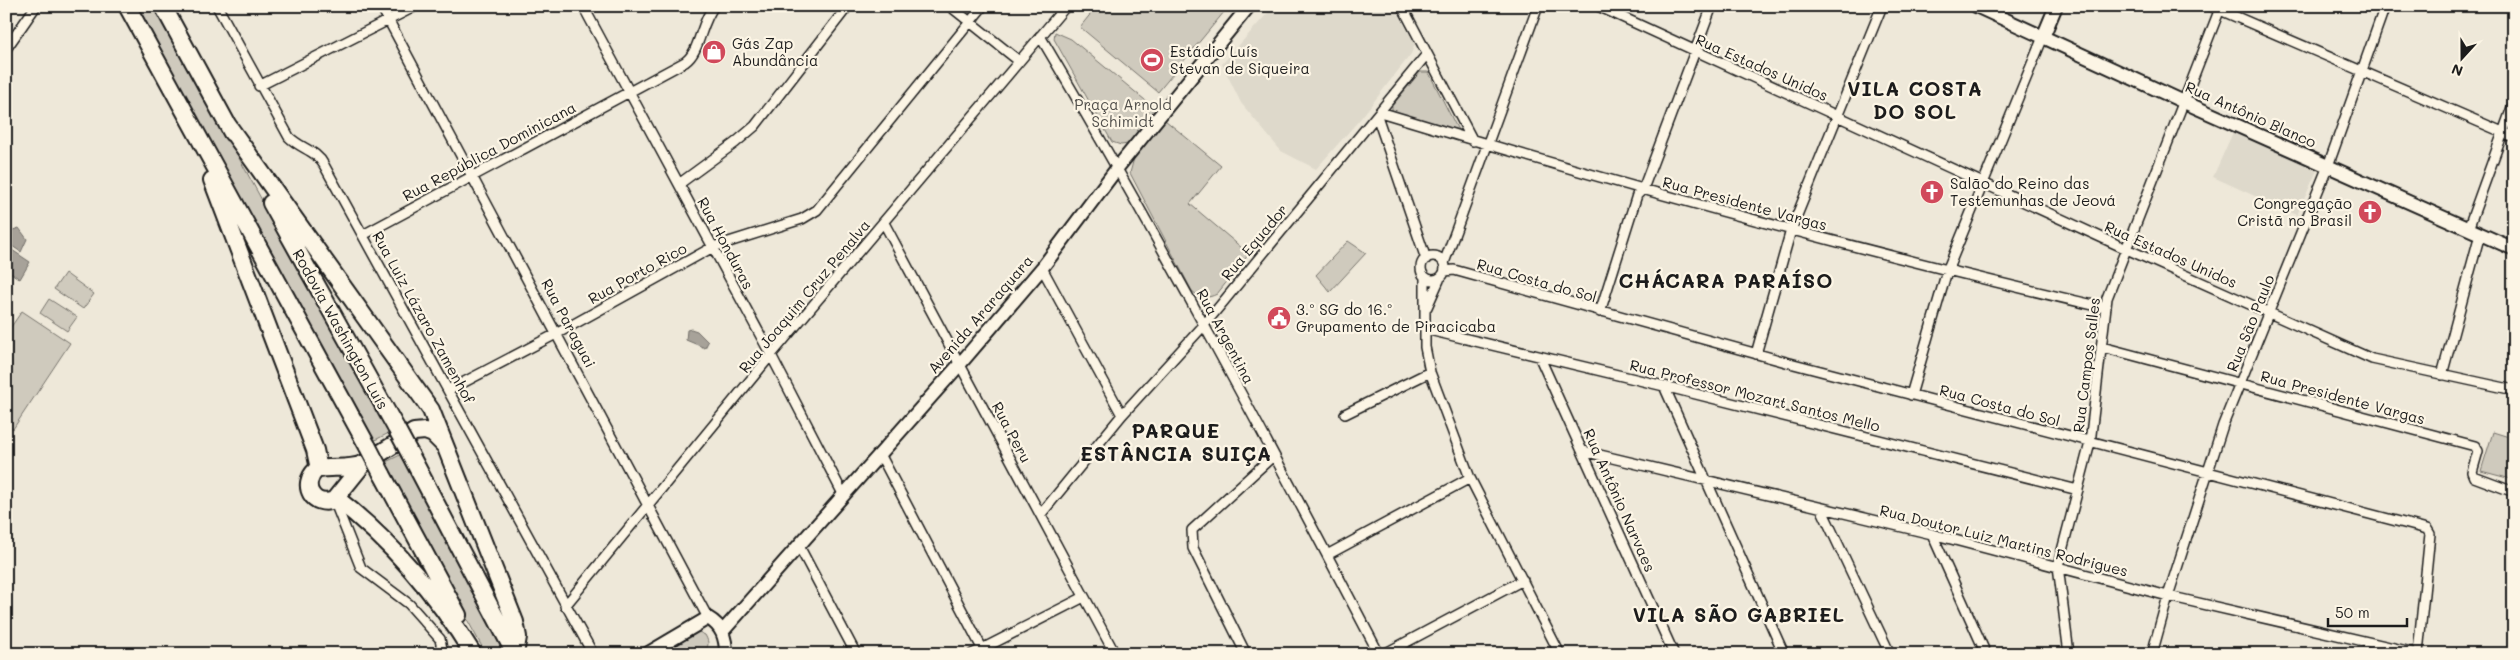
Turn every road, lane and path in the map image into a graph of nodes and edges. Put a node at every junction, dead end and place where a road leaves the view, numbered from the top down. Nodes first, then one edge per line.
1 (36, 6) edge
2 (127, 6) edge
3 (163, 6) edge
4 (217, 6) edge
5 (381, 6) edge
6 (416, 6) edge
7 (583, 6) edge
8 (714, 6) edge
9 (848, 6) edge
10 (950, 6) edge
11 (983, 6) edge
12 (1066, 6) edge
13 (1248, 6) edge
14 (1402, 6) edge
15 (1538, 6) edge
16 (1598, 6) edge
17 (1712, 6) edge
18 (1882, 6) edge
19 (1976, 6) edge
20 (2056, 6) edge
21 (2385, 6) edge
22 (2217, 8) edge
23 (389, 21) junction
24 (970, 22) junction
25 (1040, 36) junction
26 (2043, 37) junction
27 (6, 49) edge
28 (1694, 51) junction
29 (1427, 54) junction
30 (1018, 61) junction
31 (2362, 72) junction
32 (259, 86) junction
33 (629, 93) junction
34 (2184, 102) junction
35 (2514, 102) edge
36 (1378, 114) junction
37 (1837, 116) junction
38 (227, 124) junction
39 (194, 131) junction
40 (2503, 133) junction
41 (2514, 137) edge
42 (1473, 141) junction
43 (1488, 145) junction
44 (2328, 166) junction
45 (1118, 168) junction
46 (471, 176) junction
47 (1983, 182) junction
48 (679, 184) junction
49 (1643, 189) junction
50 (884, 224) junction
51 (1791, 230) junction
52 (2474, 231) junction
53 (362, 235) junction
54 (713, 247) junction
55 (2126, 249) junction
56 (2514, 249) edge
57 (1426, 259) junction
58 (1042, 268) junction
59 (1443, 270) junction
60 (1947, 271) junction
61 (1425, 277) junction
62 (2106, 308) junction
63 (1425, 310) junction
64 (1600, 312) junction
65 (2269, 314) junction
66 (1205, 324) junction
67 (1424, 329) junction
68 (556, 334) junction
69 (2102, 347) junction
70 (1756, 354) junction
71 (771, 355) junction
72 (1540, 358) junction
73 (960, 364) junction
74 (1430, 372) junction
75 (2442, 376) junction
76 (2239, 385) junction
77 (1664, 386) junction
78 (450, 390) junction
79 (2514, 390) edge
80 (419, 391) junction
81 (1911, 395) junction
82 (1345, 414) dead end
83 (1122, 415) junction
84 (414, 432) junction
85 (2090, 443) junction
86 (445, 446) junction
87 (1583, 451) junction
88 (880, 454) junction
89 (1273, 456) junction
90 (363, 464) junction
91 (319, 469) junction
92 (2206, 473) junction
93 (1470, 478) junction
94 (1704, 478) junction
95 (2078, 490) junction
96 (2514, 492) edge
97 (843, 494) junction
98 (335, 499) junction
99 (648, 505) junction
100 (1821, 508) junction
101 (1040, 514) junction
102 (1932, 534) junction
103 (800, 546) junction
104 (1327, 555) junction
105 (2058, 566) junction
106 (1522, 580) junction
107 (2168, 596) junction
108 (1084, 597) junction
109 (565, 606) junction
110 (708, 618) junction
111 (722, 632) junction
112 (984, 651) edge
113 (443, 654) edge
114 (473, 654) edge
115 (478, 654) edge
116 (515, 654) edge
117 (593, 654) edge
118 (647, 654) edge
119 (726, 654) edge
120 (856, 654) edge
121 (972, 654) edge
122 (1115, 654) edge
123 (1246, 654) edge
124 (1379, 654) edge
125 (1384, 654) edge
126 (1560, 654) edge
127 (1674, 654) edge
128 (1784, 654) edge
129 (1890, 654) edge
130 (1986, 654) edge
131 (2069, 654) edge
132 (2152, 654) edge
133 (2419, 654) edge

1 - 27 street
2 - 39 highway
3 - 38 highway, Rodovia Washington Luís
4 - 32 street, Rua Luiz Lázaro Zamenhof
5 - 23 street, Rua Paraguai
6 - 23 street
7 - 33 street, Rua Honduras
8 - 33 street, Rua República Dominicana
9 - 48 street
10 - 24 street
11 - 24 street
12 - 25 street, Rua Joaquim Cruz Penalva
13 - 45 street, Avenida Araraquara
14 - 29 street
15 - 43 street
16 - 28 street, Rua Estados Unidos
17 - 28 street
18 - 37 street
19 - 26 street, Rua Antônio Blanco
20 - 26 street
21 - 31 street, Rua São Paulo
22 - 31 street
22 - 34 street, Rua Campos Salles
23 - 32 street
23 - 46 street, Rua Paraguai
24 - 30 street
24 - 54 street, Rua Porto Rico
25 - 30 street, Rua Joaquim Cruz Penalva
25 - 45 street, Rua Argentina
26 - 34 street, Rua Antônio Blanco
26 - 47 street
28 - 37 street, Rua Estados Unidos
28 - 49 street
29 - 36 street, Rua Equador
29 - 42 street
30 - 50 street, Rua Joaquim Cruz Penalva
31 - 40 street
31 - 44 street, Rua São Paulo
32 - 53 street, Rua Luiz Lázaro Zamenhof
33 - 46 street, Rua República Dominicana
33 - 48 street, Rua Honduras
34 - 44 street, Rua Antônio Blanco
34 - 55 street, Rua Campos Salles
35 - 40 street
36 - 42 street, Rua Presidente Vargas
36 - 57 street
36 - 66 street, Rua Equador
37 - 47 street, Rua Estados Unidos
37 - 51 street
38 - 80 highway
38 - 116 highway, Rodovia Washington Luís, bridge
39 - 91 highway
39 - 115 highway, bridge
40 - 41 street
40 - 52 street
42 - 43 street, Rua Presidente Vargas
43 - 49 street, Rua Presidente Vargas
43 - 59 street
44 - 52 street, Rua Antônio Blanco
44 - 65 street, Rua São Paulo
45 - 58 street, Avenida Araraquara
45 - 66 street, Rua Argentina
46 - 53 street, Rua República Dominicana
46 - 68 street, Rua Paraguai
47 - 55 street, Rua Estados Unidos
47 - 60 street
48 - 54 street, Rua Honduras
49 - 51 street, Rua Presidente Vargas
49 - 64 street
50 - 71 street, Rua Joaquim Cruz Penalva
50 - 73 street, Rua Peru
51 - 60 street, Rua Presidente Vargas
51 - 70 street
52 - 56 street, Rua Antônio Blanco
52 - 75 street
53 - 78 street, Rua Luiz Lázaro Zamenhof
54 - 68 street, Rua Porto Rico
54 - 71 street, Rua Honduras
55 - 62 street, Rua Campos Salles
55 - 65 street, Rua Estados Unidos
57 - 59 street
57 - 61 street
58 - 73 street, Avenida Araraquara
58 - 83 street
59 - 61 street
59 - 63 street
59 - 64 street, Rua Costa do Sol
60 - 62 street, Rua Presidente Vargas
60 - 81 street
61 - 63 street
62 - 69 street, Rua Campos Salles
63 - 67 street
64 - 70 street, Rua Costa do Sol
65 - 75 street, Rua Estados Unidos
65 - 76 street, Rua São Paulo
66 - 83 street, Rua Equador
66 - 89 street, Rua Argentina
67 - 72 street, Rua Professor Mozart Santos Mello
67 - 74 street
68 - 78 street, Rua Porto Rico
68 - 99 street, Rua Paraguai
69 - 76 street, Rua Presidente Vargas
69 - 85 street, Rua Campos Salles
70 - 81 street, Rua Costa do Sol
71 - 97 street, Rua Honduras
71 - 99 street, Rua Joaquim Cruz Penalva
72 - 77 street, Rua Professor Mozart Santos Mello
72 - 87 street, Rua Antônio Narvaes
73 - 88 street, Avenida Araraquara
73 - 101 street, Rua Peru
74 - 82 street
74 - 93 street
75 - 79 street, Rua Estados Unidos
76 - 92 street, Rua São Paulo
76 - 96 street, Rua Presidente Vargas
77 - 94 street
77 - 95 street, Rua Professor Mozart Santos Mello
78 - 109 street, Rua Luiz Lázaro Zamenhof
80 - 84 highway
80 - 86 highway
81 - 85 street, Rua Costa do Sol
83 - 101 street, Rua Equador
84 - 86 highway
84 - 90 highway
85 - 92 street, Rua Costa do Sol
85 - 95 street, Rua Campos Salles
86 - 116 highway
87 - 94 street, Rua Doutor Luiz Martins Rodrigues
87 - 127 street, Rua Antônio Narvaes
88 - 97 street, Avenida Araraquara
88 - 112 street
89 - 104 street, Rua Argentina
89 - 123 street
90 - 91 highway
90 - 98 highway
91 - 98 highway
92 - 107 street, Rua São Paulo
92 - 133 street, Rua Costa do Sol
93 - 104 street
93 - 106 street
94 - 100 street, Rua Doutor Luiz Martins Rodrigues
94 - 128 street
95 - 105 street, Rua Campos Salles
97 - 103 street, Avenida Araraquara
98 - 113 street
98 - 114 highway
99 - 109 street, Rua Joaquim Cruz Penalva
99 - 110 street, Rua Paraguai
100 - 102 street, Rua Doutor Luiz Martins Rodrigues
100 - 129 street
101 - 108 street, Rua Peru
102 - 105 street, Rua Doutor Luiz Martins Rodrigues
102 - 130 street
103 - 111 street, Avenida Araraquara
103 - 120 street
104 - 124 street, Rua Argentina
105 - 107 street, Rua Doutor Luiz Martins Rodrigues
105 - 131 street, Rua Campos Salles
106 - 125 street
106 - 126 street
107 - 132 street, Rua São Paulo
107 - 133 street, Rua Doutor Luiz Martins Rodrigues
108 - 112 street
108 - 122 street, Rua Peru
109 - 117 street, Rua Luiz Lázaro Zamenhof
110 - 111 street, Rua Paraguai
110 - 118 street
111 - 119 street
112 - 121 street

